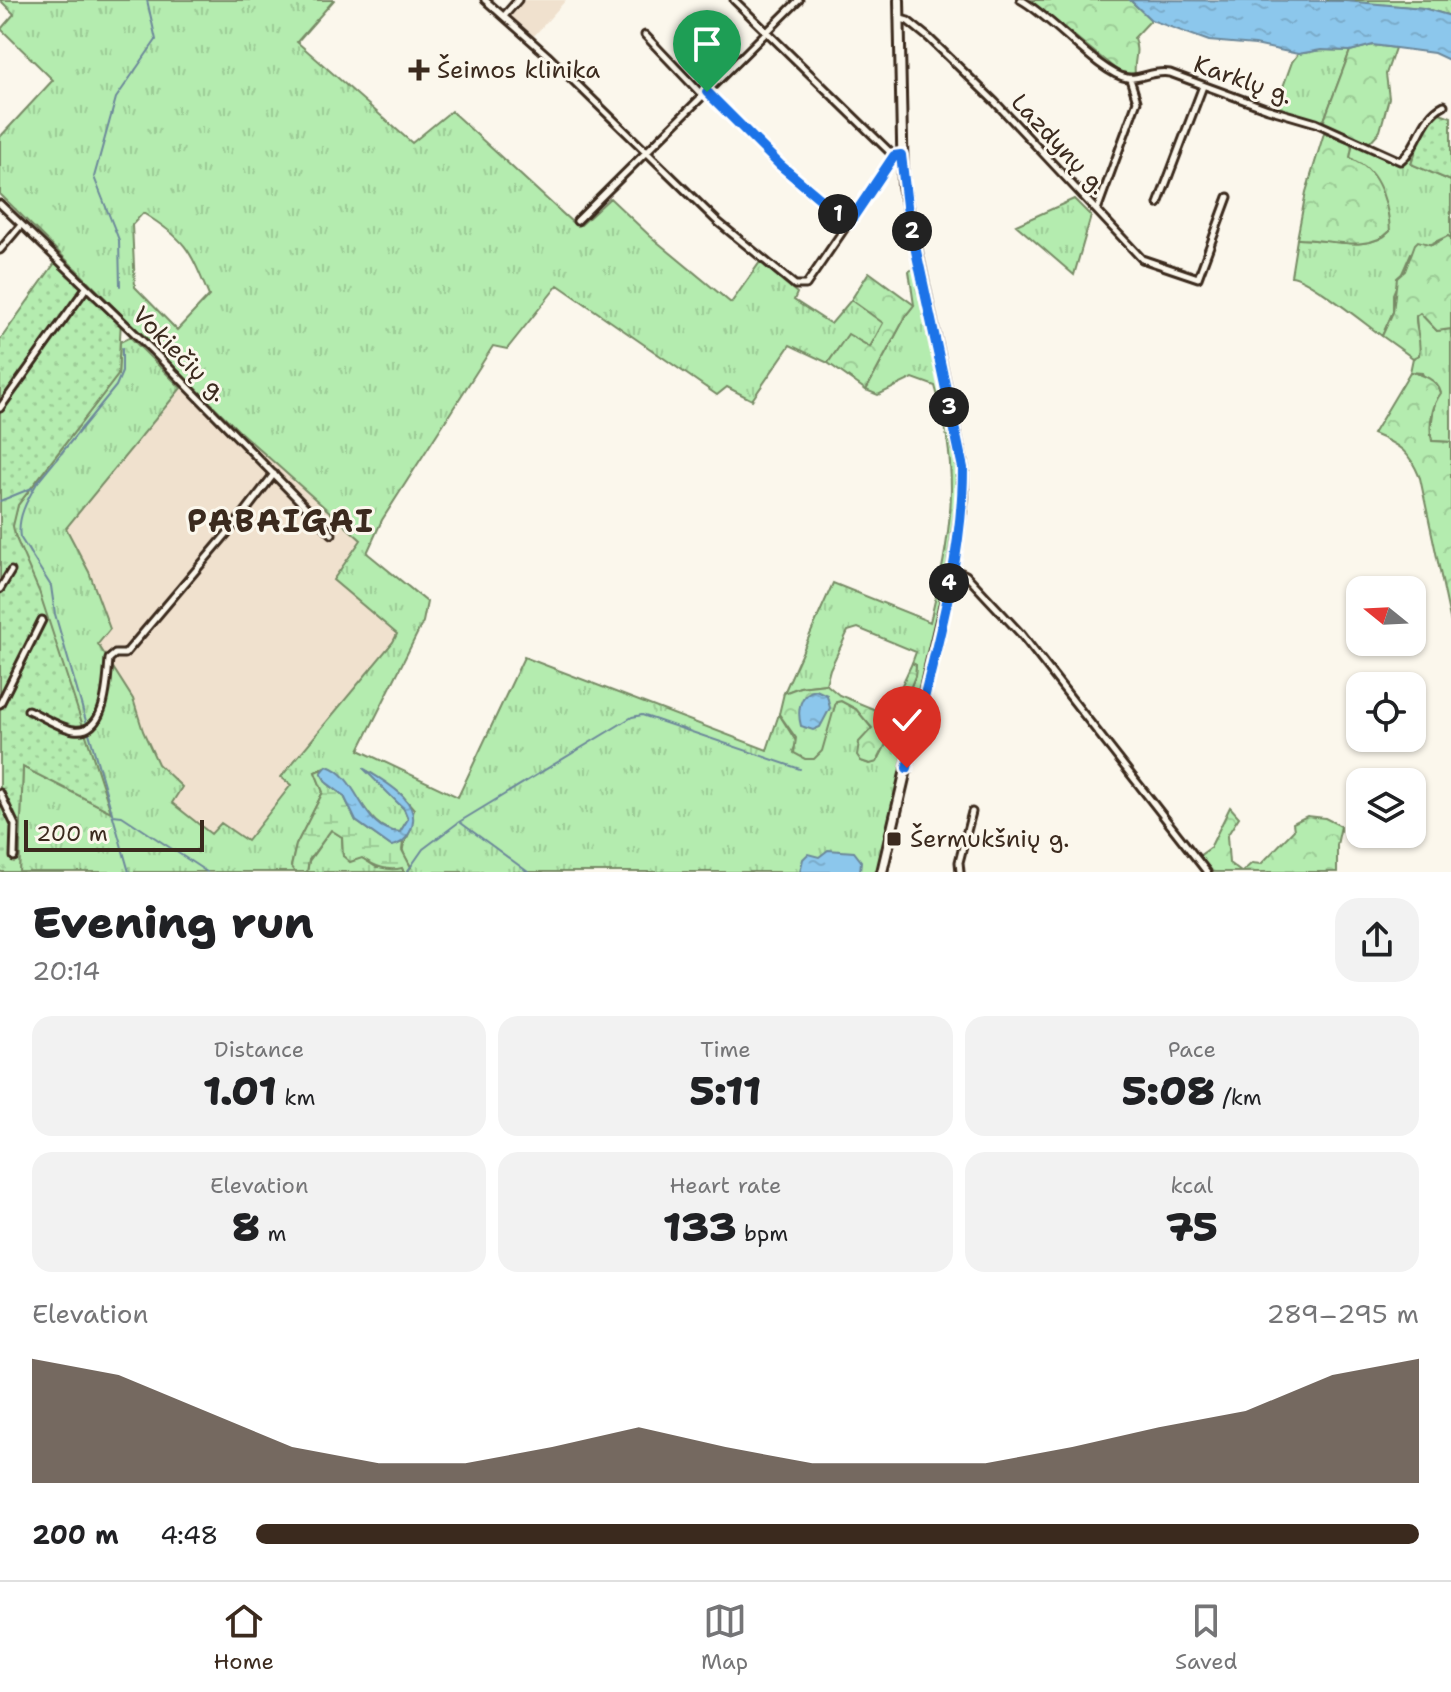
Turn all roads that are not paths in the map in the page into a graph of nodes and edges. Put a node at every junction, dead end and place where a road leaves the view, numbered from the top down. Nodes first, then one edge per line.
1 (485, 0) edge
2 (518, 0) edge
3 (734, 0) edge
4 (799, 0) edge
5 (899, 0) edge
6 (1021, 0) edge
7 (504, 16) junction
8 (901, 19) junction
9 (767, 33) junction
10 (645, 35) dead end
11 (1130, 79) junction
12 (1203, 86) junction
13 (705, 94) junction
14 (1444, 105) dead end
15 (647, 153) junction
16 (897, 156) junction
17 (1228, 197) dead end
18 (0, 204) edge
19 (1158, 204) dead end
20 (1096, 210) junction
21 (577, 221) dead end
22 (849, 223) junction
23 (21, 225) junction
24 (0, 250) edge
25 (86, 288) junction
26 (0, 408) edge
27 (274, 474) junction
28 (332, 534) dead end
29 (953, 569) junction
30 (11, 571) dead end
31 (0, 589) edge
32 (42, 620) dead end
33 (0, 704) edge
34 (28, 710) dead end
35 (0, 793) edge
36 (972, 812) dead end
37 (14, 857) dead end
38 (882, 872) edge
39 (960, 872) edge
40 (1207, 872) edge

1 - 7 street
2 - 7 street
3 - 9 street
4 - 9 street
5 - 8 main road
6 - 11 street
7 - 15 street
8 - 16 main road
8 - 20 street, Lazdynų g.
9 - 13 street
9 - 16 street
10 - 13 street
11 - 12 street, Karklų g.
11 - 20 street
12 - 14 street, Karklų g.
12 - 19 street
13 - 15 street
13 - 22 street
15 - 21 street
15 - 22 street
16 - 22 street
16 - 29 main road
17 - 20 street, Lazdynų g.
18 - 23 street, Vokiečių g.
23 - 24 street
23 - 25 street, Vokiečių g.
25 - 26 street
25 - 27 street, Vokiečių g.
27 - 28 street, Vokiečių g.
27 - 34 street
29 - 38 main road
29 - 40 street
30 - 31 street
32 - 33 street
35 - 37 street
36 - 39 street

